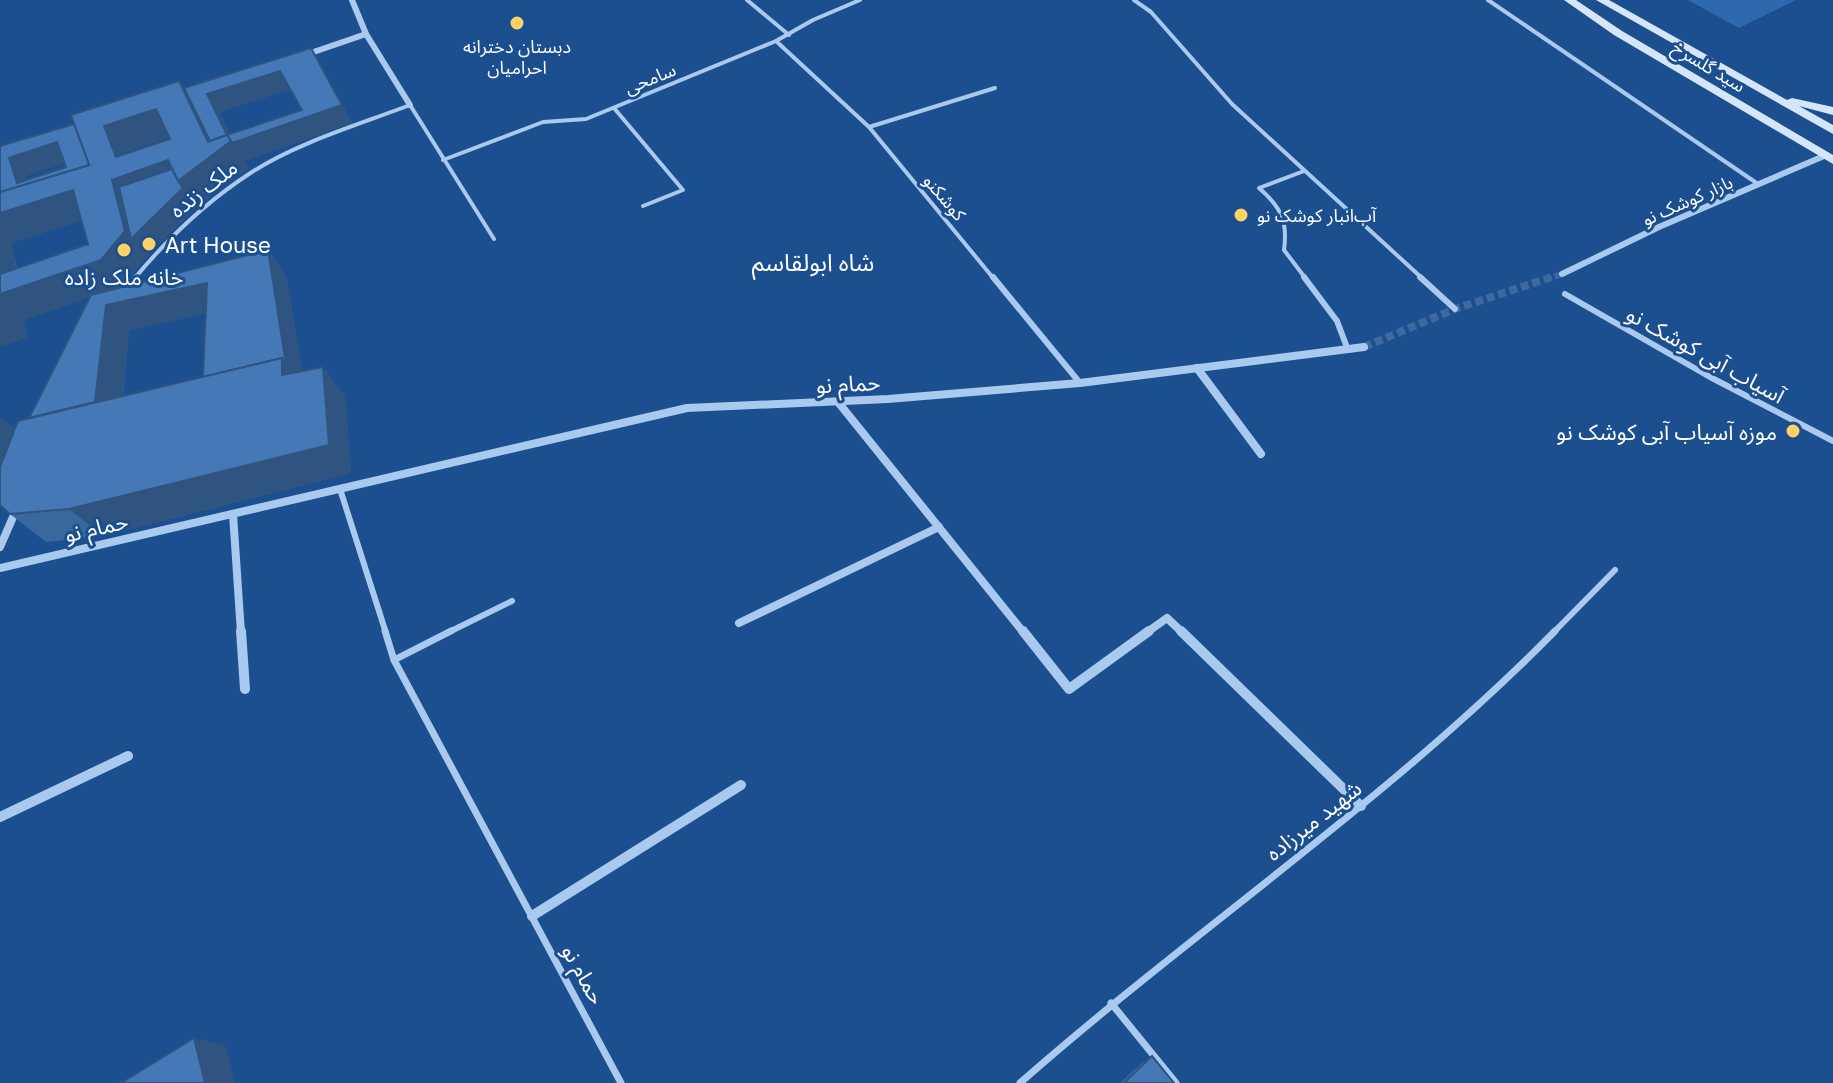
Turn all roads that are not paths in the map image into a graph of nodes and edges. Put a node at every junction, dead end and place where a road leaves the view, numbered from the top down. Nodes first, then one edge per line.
1 (352, 0) edge
2 (747, 0) edge
3 (860, 0) edge
4 (1134, 0) edge
5 (1488, 0) edge
6 (1569, 0) edge
7 (1601, 0) edge
8 (366, 34) junction
9 (789, 35) junction
10 (776, 41) junction
11 (292, 59) edge
12 (995, 88) dead end
13 (1763, 92) junction
14 (410, 105) junction
15 (614, 108) junction
16 (1833, 111) edge
17 (869, 127) junction
18 (1833, 130) edge
19 (1833, 145) edge
20 (1830, 157) edge
21 (443, 160) junction
22 (1304, 171) junction
23 (1758, 184) junction
24 (643, 206) dead end
25 (494, 239) dead end
26 (1562, 274) tunnel mouth
27 (1565, 294) dead end
28 (117, 304) edge
29 (1455, 309) dead end
30 (1364, 347) tunnel mouth
31 (1348, 350) junction
32 (1197, 368) junction
33 (1080, 383) junction
34 (838, 402) junction
35 (1833, 441) edge
36 (1261, 454) dead end
37 (340, 489) junction
38 (19, 503) edge
39 (233, 514) junction
40 (939, 527) junction
41 (0, 547) edge
42 (0, 568) edge
43 (1615, 570) dead end
44 (512, 601) dead end
45 (739, 623) dead end
46 (394, 660) junction
47 (245, 689) dead end
48 (128, 756) dead end
49 (741, 785) dead end
50 (1361, 806) junction
51 (0, 817) edge
52 (532, 916) junction
53 (1111, 1003) junction
54 (621, 1083) edge
55 (1020, 1083) edge
56 (1176, 1083) edge

1 - 8 street
2 - 9 lane
3 - 9 lane, سامحی
4 - 22 lane
5 - 23 lane
6 - 20 main road, سید گلسرخ
7 - 13 main road, سید گلسرخ
8 - 11 street
8 - 14 street
9 - 10 lane, سامحی
10 - 15 lane, سامحی
10 - 17 lane, کوشکنو
12 - 17 lane
13 - 16 main road
13 - 18 main road, سید گلسرخ
14 - 21 lane
14 - 28 lane, ملک زنده
15 - 21 lane, سامحی
15 - 24 lane
17 - 33 lane, کوشکنو
19 - 20 main road
20 - 23 street, بازار کوشک نو
21 - 25 lane
22 - 29 lane
22 - 31 lane
23 - 26 street, بازار کوشک نو
27 - 35 lane, آسیاب آبی کوشک نو
30 - 31 street, حمام نو
31 - 32 street, حمام نو
32 - 33 street, حمام نو
32 - 36 street
33 - 34 street, حمام نو
34 - 37 street, حمام نو
34 - 40 street
37 - 39 street, حمام نو
37 - 46 lane, حمام نو
38 - 41 street
39 - 42 street, حمام نو
39 - 47 street
40 - 45 street
40 - 50 street
43 - 50 lane, شهید میرزاده
44 - 46 lane
46 - 52 lane, حمام نو
48 - 51 street
49 - 52 street
50 - 53 lane, شهید میرزاده
52 - 54 lane, حمام نو
53 - 55 lane, شهید میرزاده
53 - 56 lane

